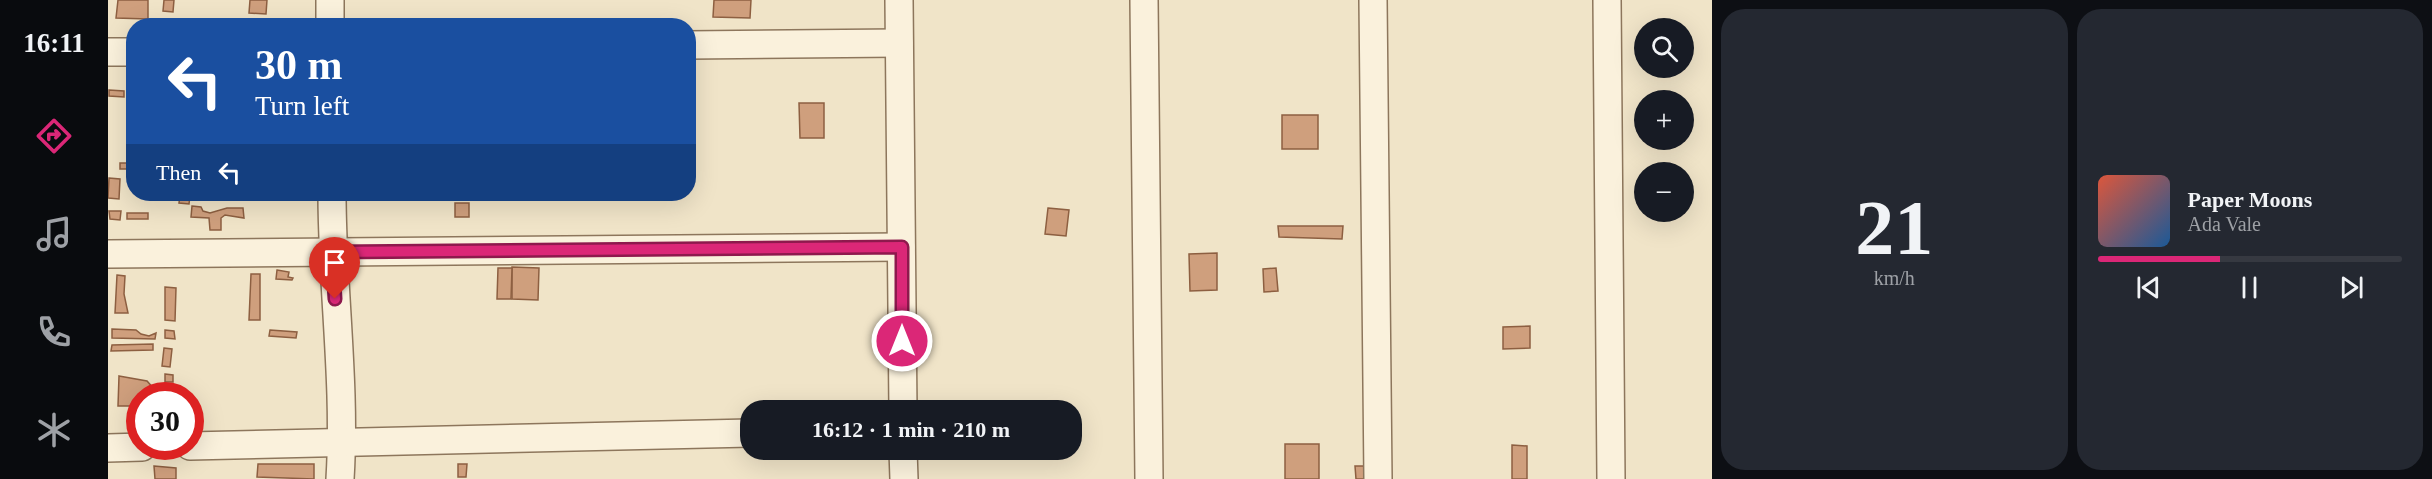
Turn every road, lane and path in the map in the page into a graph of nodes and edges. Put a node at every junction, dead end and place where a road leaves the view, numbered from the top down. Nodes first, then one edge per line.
1 (330, 0) edge
2 (899, 0) edge
3 (1144, 0) edge
4 (1373, 0) edge
5 (1607, 0) edge
6 (330, 18) edge
7 (899, 43) junction
8 (696, 45) edge
9 (108, 52) edge
10 (126, 52) edge
11 (332, 201) edge
12 (902, 247) junction
13 (332, 252) junction
14 (108, 254) edge
15 (903, 400) edge
16 (740, 433) edge
17 (343, 442) junction
18 (204, 446) edge
19 (126, 447) edge
20 (108, 448) edge
21 (903, 460) edge
22 (340, 479) edge
23 (904, 479) edge
24 (1149, 479) edge
25 (1378, 479) edge
26 (1611, 479) edge

1 - 6 street
2 - 7 street
3 - 24 street
4 - 25 street
5 - 26 street
7 - 8 street
7 - 12 street
9 - 10 street
11 - 13 street
12 - 13 street
12 - 15 street
13 - 14 street
13 - 17 street
16 - 17 street
17 - 18 street
17 - 22 street
19 - 20 street
21 - 23 street

